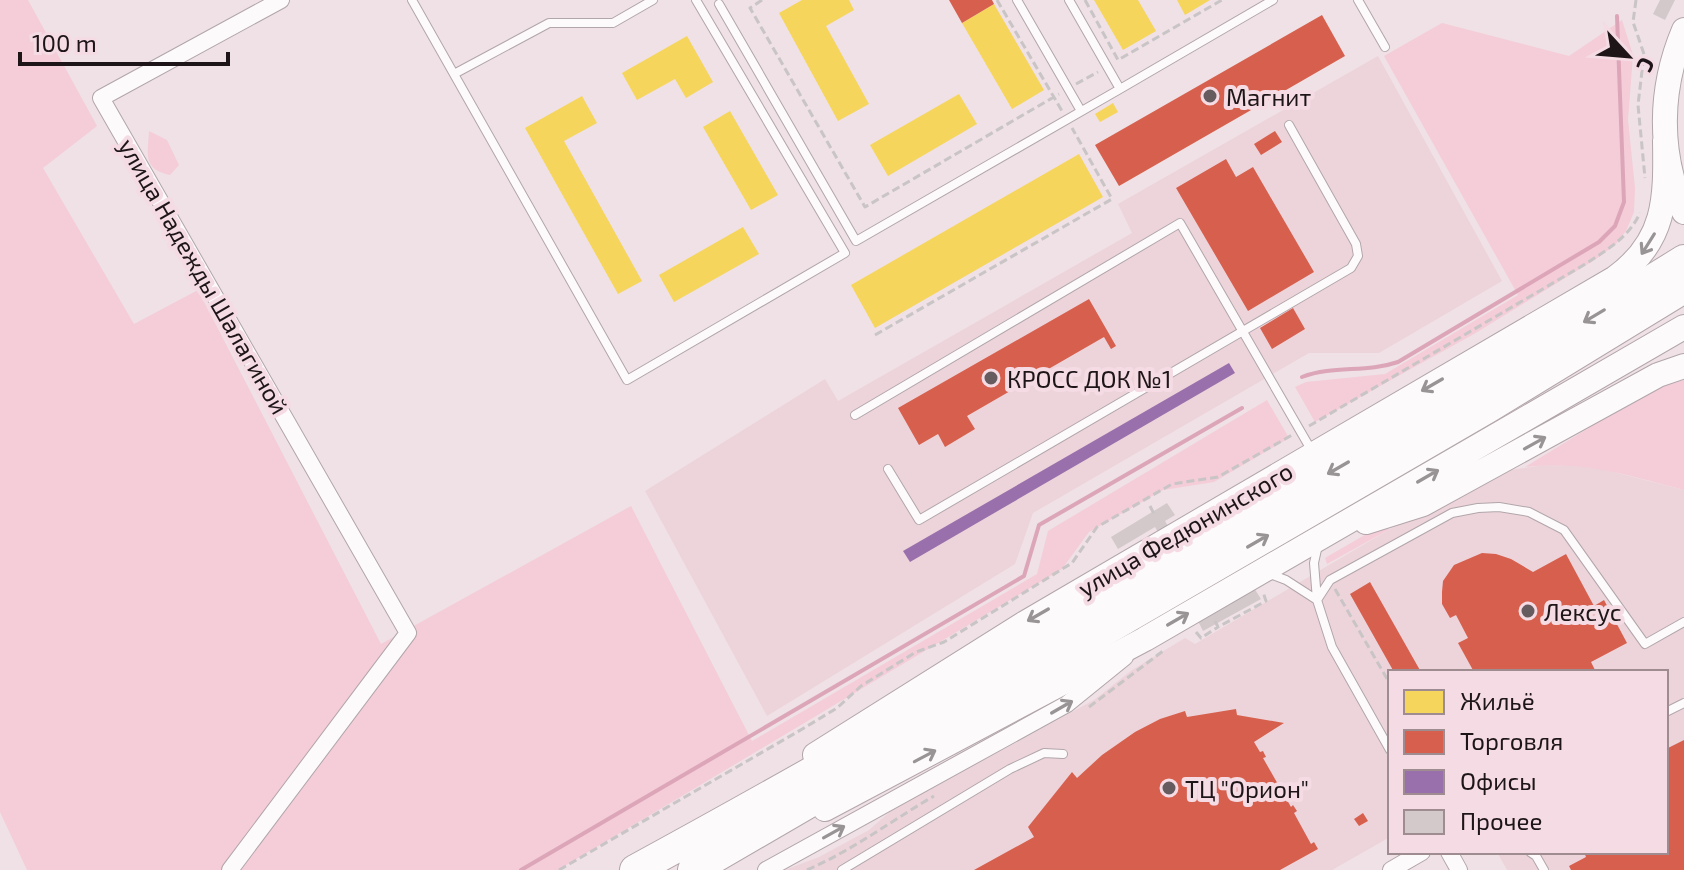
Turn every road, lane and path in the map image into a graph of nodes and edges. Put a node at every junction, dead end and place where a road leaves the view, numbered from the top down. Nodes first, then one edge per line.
1 (281, 0) edge
2 (412, 0) edge
3 (653, 0) edge
4 (696, 0) edge
5 (762, 0) edge
6 (997, 0) edge
7 (1017, 0) edge
8 (1069, 0) edge
9 (1085, 0) edge
10 (1222, 0) edge
11 (1273, 0) edge
12 (1358, 0) edge
13 (1636, 0) edge
14 (719, 4) dead end
15 (1684, 30) edge
16 (1385, 47) dead end
17 (1107, 67) junction
18 (454, 74) junction
19 (1068, 89) junction
20 (1120, 89) junction
21 (1054, 97) junction
22 (1081, 111) junction
23 (1067, 120) junction
24 (1289, 125) dead end
25 (1665, 141) junction
26 (1645, 187) dead end
27 (1643, 206) dead end
28 (1684, 212) edge
29 (1684, 260) edge
30 (1684, 288) edge
31 (1684, 327) edge
32 (1242, 332) junction
33 (875, 335) dead end
34 (1684, 366) edge
35 (1483, 397) junction
36 (855, 415) dead end
37 (1300, 431) junction
38 (1313, 454) junction
39 (888, 469) dead end
40 (1150, 506) dead end
41 (1155, 516) dead end
42 (1328, 534) junction
43 (1261, 571) junction
44 (1286, 580) junction
45 (1317, 600) junction
46 (1215, 621) dead end
47 (1684, 622) edge
48 (1145, 639) junction
49 (1388, 746) edge
50 (1063, 754) dead end
51 (1419, 854) edge
52 (230, 870) edge
53 (559, 870) edge
54 (628, 870) edge
55 (635, 870) edge
56 (693, 870) edge
57 (707, 870) edge
58 (766, 870) edge
59 (842, 870) edge
60 (1391, 870) edge

1 - 52 street, улица Надежды Шалагиной
2 - 18 lane
3 - 18 lane
4 - 18 lane
5 - 21 path
6 - 21 path
7 - 19 lane
8 - 17 lane
9 - 10 path
11 - 20 lane
12 - 16 lane
13 - 26 path
14 - 23 lane
15 - 25 main road
17 - 19 path
17 - 20 lane
19 - 21 path
19 - 22 lane
20 - 22 lane
21 - 23 path
22 - 23 lane
23 - 33 path
24 - 32 lane
25 - 28 main road
25 -> 38 main road, улица Федюнинского
27 - 37 path
29 -> 35 highway
30 - 35 highway
42 -> 31 main road
32 - 36 lane
32 - 37 lane
32 - 39 lane
42 -> 34 main road
35 -> 55 highway, улица Федюнинского
56 -> 35 highway, улица Федюнинского
37 - 38 lane
37 - 53 path
38 -> 54 main road, улица Федюнинского
40 - 41 path
42 - 43 main road
42 - 45 lane
43 - 44 lane
48 -> 43 main road
44 - 45 lane
44 - 46 path
45 - 47 lane
45 - 49 lane
57 -> 48 main road
58 -> 48 street
50 - 59 lane
51 - 60 street

